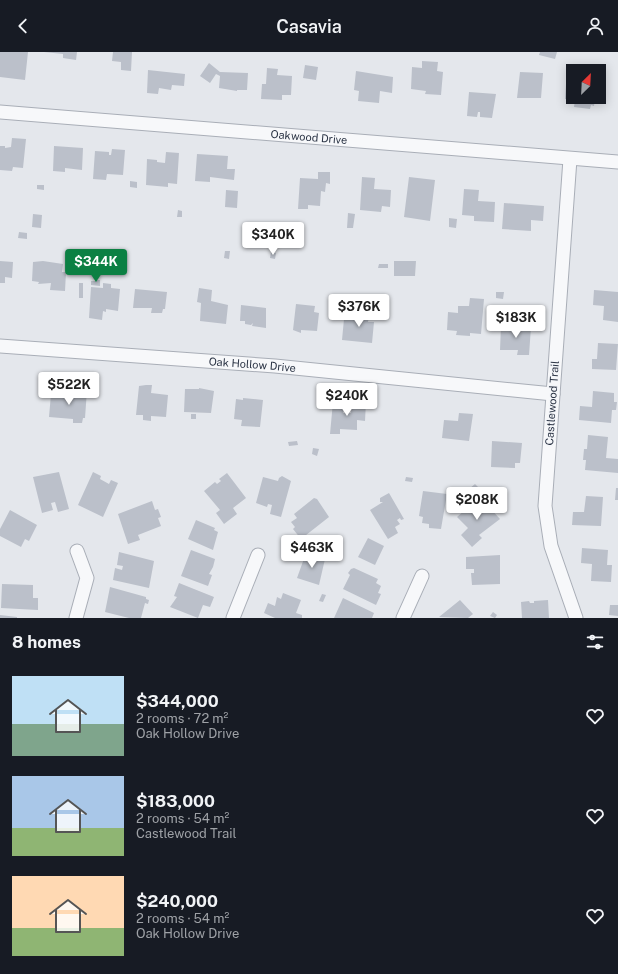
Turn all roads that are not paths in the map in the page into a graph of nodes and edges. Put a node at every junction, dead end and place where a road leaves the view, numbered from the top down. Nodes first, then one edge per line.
1 (0, 112) edge
2 (570, 159) junction
3 (618, 162) edge
4 (0, 346) edge
5 (553, 394) junction
6 (77, 551) dead end
7 (258, 555) dead end
8 (422, 576) dead end
9 (76, 618) edge
10 (233, 618) edge
11 (403, 618) edge
12 (576, 618) edge

1 - 2 street, Oakwood Drive
2 - 3 street, Oakwood Drive
2 - 5 street, Castlewood Trail
4 - 5 street, Oak Hollow Drive
5 - 12 street, Castlewood Trail
6 - 9 street
7 - 10 street
8 - 11 street

